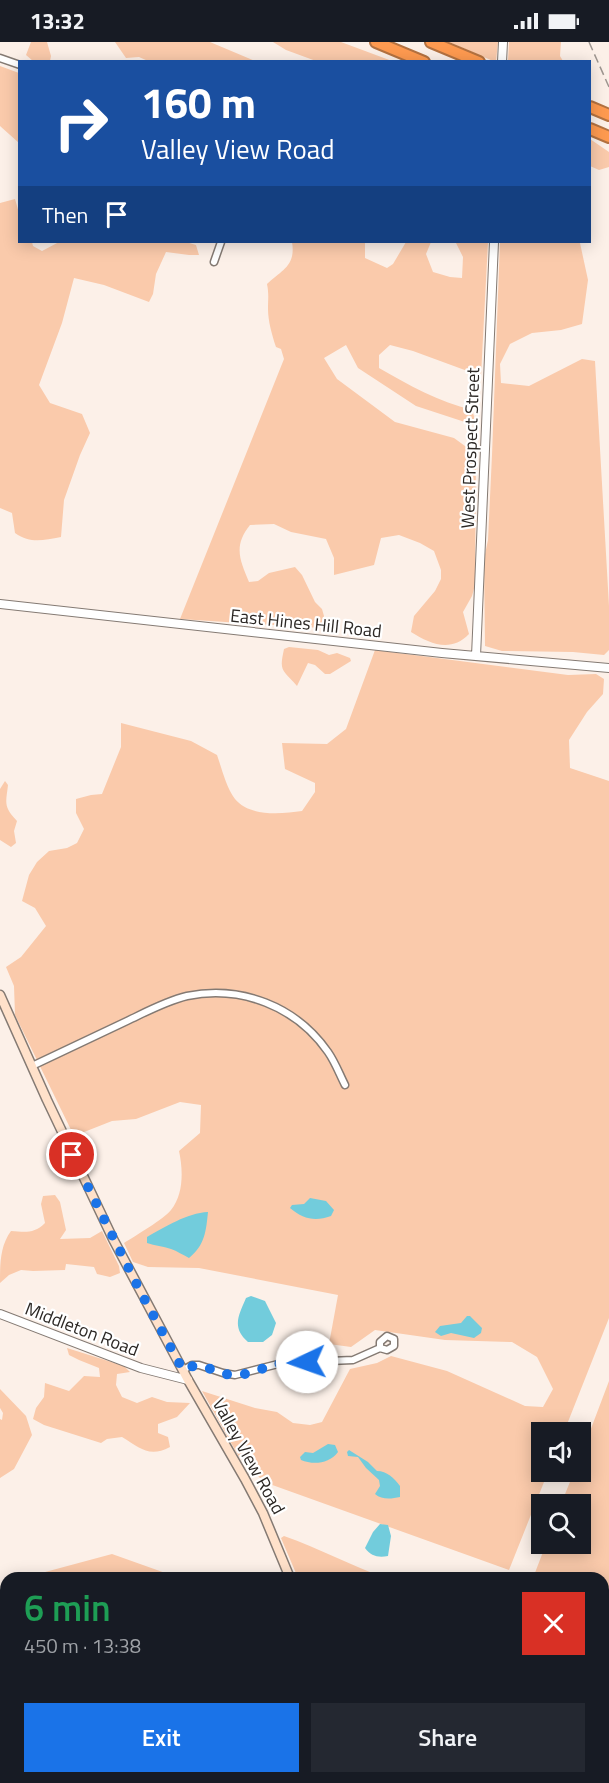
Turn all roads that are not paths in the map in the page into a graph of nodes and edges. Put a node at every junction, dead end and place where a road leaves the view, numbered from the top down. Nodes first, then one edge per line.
1 (376, 42) edge
2 (431, 42) edge
3 (503, 42) edge
4 (0, 58) edge
5 (502, 59) edge
6 (419, 60) edge
7 (474, 60) edge
8 (18, 64) edge
9 (591, 107) edge
10 (609, 115) edge
11 (591, 129) edge
12 (609, 137) edge
13 (221, 243) edge
14 (494, 243) edge
15 (214, 262) dead end
16 (0, 604) edge
17 (476, 656) junction
18 (609, 668) edge
19 (0, 995) edge
20 (32, 1066) junction
21 (345, 1084) dead end
22 (0, 1314) edge
23 (380, 1348) dead end
24 (183, 1370) junction
25 (188, 1380) junction
26 (287, 1572) edge

1 - 6 highway
2 - 7 highway
3 - 5 street
4 - 8 street
9 - 10 highway
11 - 12 highway
13 - 15 street
14 - 17 street, West Prospect Street
16 - 17 street, East Hines Hill Road
17 - 18 street, East Hines Hill Road
19 - 20 main road, Valley View Road
20 - 21 street
20 - 24 main road, Valley View Road
22 - 25 street, Middleton Road
23 - 24 street
24 - 25 main road, Valley View Road
25 - 26 main road, Valley View Road

